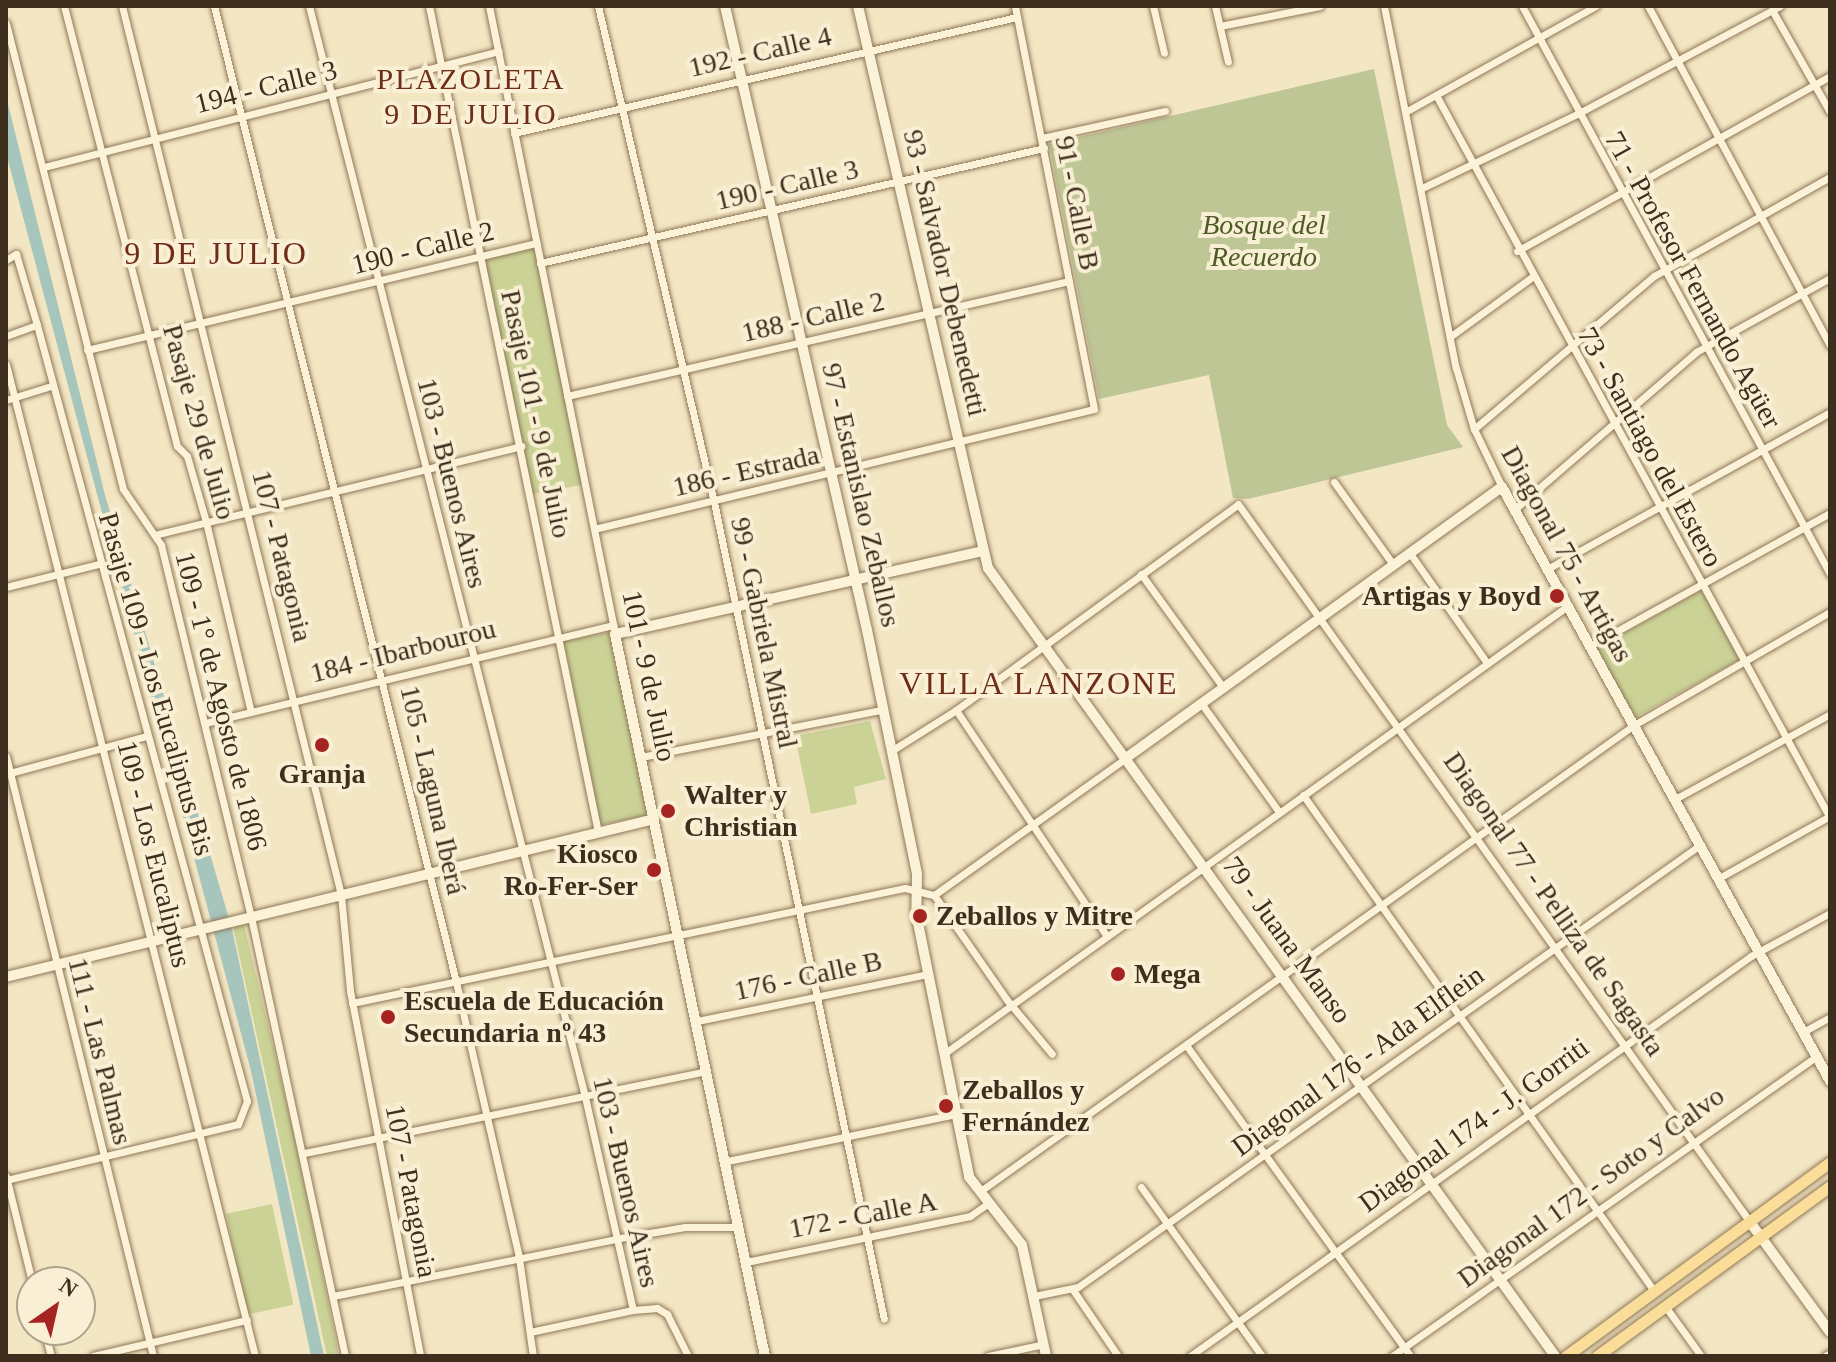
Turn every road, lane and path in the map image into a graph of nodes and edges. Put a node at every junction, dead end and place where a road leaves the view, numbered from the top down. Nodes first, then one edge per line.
1 (64, 6) edge
2 (122, 6) edge
3 (214, 6) edge
4 (309, 6) edge
5 (429, 6) edge
6 (489, 6) edge
7 (598, 6) edge
8 (725, 6) edge
9 (858, 6) edge
10 (1015, 6) edge
11 (1153, 6) edge
12 (1215, 6) edge
13 (1320, 6) edge
14 (1384, 6) edge
15 (1522, 6) edge
16 (1596, 6) edge
17 (1648, 6) edge
18 (1776, 8) edge
19 (1017, 17) junction
20 (6, 23) edge
21 (1220, 26) junction
22 (1536, 37) junction
23 (869, 50) junction
24 (498, 51) junction
25 (1164, 53) dead end
26 (1675, 60) junction
27 (1228, 62) dead end
28 (441, 66) junction
29 (1830, 76) edge
30 (742, 78) junction
31 (1814, 85) junction
32 (330, 95) junction
33 (1436, 95) junction
34 (621, 106) junction
35 (1165, 111) dead end
36 (1407, 111) junction
37 (1830, 112) edge
38 (1577, 114) junction
39 (243, 116) junction
40 (514, 133) junction
41 (155, 137) junction
42 (1042, 138) junction
43 (1716, 139) junction
44 (1044, 148) junction
45 (102, 150) junction
46 (1469, 162) junction
47 (44, 167) junction
48 (1830, 177) edge
49 (899, 183) junction
50 (1422, 188) junction
51 (1620, 194) junction
52 (773, 212) junction
53 (1759, 216) junction
54 (652, 237) junction
55 (536, 243) junction
56 (1517, 251) junction
57 (481, 256) junction
58 (6, 260) edge
59 (540, 263) junction
60 (1664, 269) junction
61 (1532, 277) junction
62 (1830, 278) edge
63 (1069, 281) junction
64 (378, 282) junction
65 (1802, 293) junction
66 (290, 304) junction
67 (929, 313) junction
68 (37, 325) junction
69 (200, 326) junction
70 (6, 336) edge
71 (1451, 336) junction
72 (151, 337) junction
73 (802, 342) junction
74 (1830, 345) edge
75 (1705, 346) junction
76 (1570, 349) junction
77 (87, 350) junction
78 (6, 364) edge
79 (684, 369) junction
80 (51, 386) junction
81 (567, 396) junction
82 (15, 397) junction
83 (6, 400) edge
84 (1094, 409) joint
85 (1830, 412) edge
86 (1613, 426) junction
87 (1474, 429) junction
88 (960, 443) junction
89 (521, 446) junction
90 (1761, 450) junction
91 (427, 469) junction
92 (832, 474) junction
93 (1334, 482) dead end
94 (1502, 487) junction
95 (337, 491) junction
96 (714, 502) junction
97 (1657, 505) junction
98 (1515, 509) junction
99 (249, 512) junction
100 (1830, 513) edge
101 (206, 522) junction
102 (1804, 527) junction
103 (594, 529) junction
104 (158, 534) junction
105 (982, 551) junction
106 (1409, 552) junction
107 (1392, 563) junction
108 (99, 564) junction
109 (1549, 568) junction
110 (60, 573) junction
111 (1141, 574) junction
112 (1830, 574) edge
113 (857, 581) junction
114 (1701, 583) junction
115 (6, 587) edge
116 (1569, 605) junction
117 (736, 609) junction
118 (1830, 612) edge
119 (1320, 616) junction
120 (614, 629) junction
121 (560, 638) junction
122 (1045, 645) junction
123 (1590, 646) junction
124 (473, 658) junction
125 (1744, 661) junction
126 (1487, 663) junction
127 (384, 680) junction
128 (1222, 686) junction
129 (295, 702) junction
130 (1201, 703) junction
131 (881, 710) junction
132 (956, 710) junction
133 (251, 712) junction
134 (1830, 714) edge
135 (205, 723) junction
136 (1634, 725) junction
137 (1399, 726) junction
138 (762, 733) junction
139 (147, 736) junction
140 (1786, 739) junction
141 (105, 748) junction
142 (891, 751) junction
143 (6, 756) edge
144 (641, 757) junction
145 (1126, 758) junction
146 (8, 773) edge
147 (1303, 795) junction
148 (1675, 799) junction
149 (1279, 812) junction
150 (1830, 817) edge
151 (654, 819) junction
152 (1033, 824) junction
153 (598, 832) junction
154 (1477, 835) junction
155 (1700, 845) junction
156 (520, 850) junction
157 (1204, 866) junction
158 (430, 872) junction
159 (1719, 878) junction
160 (917, 889) junction
161 (341, 895) junction
162 (934, 895) junction
163 (1380, 905) junction
164 (798, 910) junction
165 (1830, 913) edge
166 (251, 917) junction
167 (205, 928) junction
168 (680, 934) junction
169 (1107, 936) junction
170 (154, 941) junction
171 (1555, 947) junction
172 (1758, 952) junction
173 (547, 962) junction
174 (56, 964) junction
175 (927, 974) junction
176 (1283, 975) junction
177 (6, 977) edge
178 (456, 982) junction
179 (817, 997) junction
180 (352, 1003) junction
181 (1011, 1004) junction
182 (1459, 1015) junction
183 (1830, 1017) edge
184 (697, 1021) junction
185 (1803, 1032) junction
186 (1186, 1045) junction
187 (1623, 1045) junction
188 (945, 1053) junction
189 (1052, 1054) dead end
190 (1817, 1056) junction
191 (707, 1071) junction
192 (1830, 1081) edge
193 (1363, 1085) junction
194 (585, 1097) junction
195 (1527, 1113) junction
196 (956, 1114) junction
197 (486, 1116) junction
198 (202, 1132) junction
199 (846, 1135) junction
200 (378, 1138) junction
201 (1693, 1140) junction
202 (304, 1153) junction
203 (103, 1154) junction
204 (1265, 1155) junction
205 (727, 1161) junction
206 (1830, 1162) edge
207 (6, 1179) edge
208 (1432, 1183) junction
209 (1830, 1186) edge
210 (1141, 1187) dead end
211 (977, 1194) junction
212 (986, 1205) junction
213 (1596, 1212) junction
214 (1750, 1222) junction
215 (1168, 1224) junction
216 (738, 1227) junction
217 (1760, 1236) junction
218 (865, 1237) junction
219 (620, 1238) junction
220 (1335, 1251) junction
221 (519, 1258) junction
222 (746, 1262) junction
223 (28, 1266) edge
224 (1500, 1280) junction
225 (406, 1282) junction
226 (1073, 1290) junction
227 (1654, 1291) junction
228 (333, 1296) junction
229 (1034, 1296) junction
230 (1665, 1306) junction
231 (633, 1310) junction
232 (884, 1319) dead end
233 (247, 1320) junction
234 (1238, 1322) junction
235 (530, 1332) junction
236 (1830, 1332) edge
237 (149, 1342) junction
238 (1404, 1347) junction
239 (1045, 1350) edge
240 (93, 1356) edge
241 (153, 1356) edge
242 (255, 1356) edge
243 (345, 1356) edge
244 (420, 1356) edge
245 (533, 1356) edge
246 (688, 1356) edge
247 (765, 1356) edge
248 (988, 1356) edge
249 (1118, 1356) edge
250 (1190, 1356) edge
251 (1262, 1356) edge
252 (1392, 1356) edge
253 (1410, 1356) edge
254 (1555, 1356) edge
255 (1566, 1356) edge
256 (1597, 1356) edge
257 (1701, 1356) edge

1 - 45 street, Pasaje 29 de Julio
2 - 41 street, 107 - Patagonia
3 - 39 street, 105 - Laguna Iberá
4 - 32 street, 103 - Buenos Aires
5 - 28 street, Pasaje 101 - 9 de Julio
6 - 24 street, 101 - 9 de Julio
7 - 34 street, 99 - Gabriela Mistral
8 - 30 street, 97 - Estanislao Zeballos
9 - 23 street, 93 - Salvador Debenedetti
10 - 19 street, 91 - Calle B
11 - 25 street
12 - 21 street
13 - 21 street
14 - 36 street, Diagonal 75 - Artigas
15 - 22 street, 71 - Profesor Fernando Agüer
16 - 22 street
17 - 26 street
18 - 26 street
18 - 31 street
19 - 23 street, 192 - Calle 4
19 - 42 street, 91 - Calle B
20 - 47 street, 109 - 1° de Agosto de 1806
21 - 27 street
22 - 33 street
22 - 38 street, 71 - Profesor Fernando Agüer
23 - 30 street, 192 - Calle 4
23 - 49 street, 93 - Salvador Debenedetti
24 - 28 street, 194 - Calle 3
24 - 40 street, 101 - 9 de Julio
26 - 38 street
26 - 43 street
28 - 32 street, 194 - Calle 3
28 - 57 street, Pasaje 101 - 9 de Julio
29 - 31 street
30 - 34 street, 192 - Calle 4
30 - 52 street, 97 - Estanislao Zeballos
31 - 37 street
31 - 43 street
32 - 39 street, 194 - Calle 3
32 - 64 street, 103 - Buenos Aires
33 - 36 street
33 - 46 street, 73 - Santiago del Estero
34 - 40 street, 192 - Calle 4
34 - 54 street, 99 - Gabriela Mistral
35 - 42 street
36 - 50 street, Diagonal 75 - Artigas
38 - 46 street
38 - 51 street, 71 - Profesor Fernando Agüer
39 - 41 street, 194 - Calle 3
39 - 66 street, 105 - Laguna Iberá
40 - 55 street, 101 - 9 de Julio
41 - 45 street, 194 - Calle 3
41 - 69 street, 107 - Patagonia
42 - 44 street, 91 - Calle B
43 - 51 street
43 - 53 street
44 - 49 street, 190 - Calle 3
44 - 63 street, 91 - Calle B
45 - 47 street, 194 - Calle 3
45 - 72 street, Pasaje 29 de Julio
46 - 50 street
46 - 56 street, 73 - Santiago del Estero
47 - 77 street, 109 - 1° de Agosto de 1806
48 - 53 street
49 - 52 street, 190 - Calle 3
49 - 67 street, 93 - Salvador Debenedetti
50 - 71 street, Diagonal 75 - Artigas
51 - 56 street
51 - 60 street, 71 - Profesor Fernando Agüer
52 - 54 street, 190 - Calle 3
52 - 73 street, 97 - Estanislao Zeballos
53 - 60 street
53 - 65 street
54 - 59 street, 190 - Calle 3
54 - 79 street, 99 - Gabriela Mistral
55 - 57 street, 190 - Calle 2
55 - 59 street, 101 - 9 de Julio
56 - 61 street, 73 - Santiago del Estero
57 - 64 street, 190 - Calle 2
57 - 89 street, Pasaje 101 - 9 de Julio
58 - 68 street, Pasaje 109 - Los Eucaliptus Bis
59 - 81 street, 101 - 9 de Julio
60 - 75 street, 71 - Profesor Fernando Agüer
60 - 76 street
61 - 71 street
61 - 76 street, 73 - Santiago del Estero
62 - 65 street
63 - 67 street, 188 - Calle 2
63 - 84 street, 91 - Calle B
64 - 66 street, 190 - Calle 2
64 - 91 street, 103 - Buenos Aires
65 - 74 street
65 - 75 street
66 - 69 street, 190 - Calle 2
66 - 95 street, 105 - Laguna Iberá
67 - 73 street, 188 - Calle 2
67 - 88 street, 93 - Salvador Debenedetti
68 - 70 street
68 - 80 street, Pasaje 109 - Los Eucaliptus Bis
69 - 72 street, 190 - Calle 2
69 - 99 street, 107 - Patagonia
71 - 87 street, Diagonal 75 - Artigas
72 - 77 street, 190 - Calle 2
72 - 101 street, Pasaje 29 de Julio
73 - 79 street, 188 - Calle 2
73 - 92 street, 97 - Estanislao Zeballos
75 - 86 street
75 - 90 street, 71 - Profesor Fernando Agüer
76 - 86 street, 73 - Santiago del Estero
76 - 87 street
77 - 104 street, 109 - 1° de Agosto de 1806
78 - 82 street, 109 - Los Eucaliptus
79 - 81 street, 188 - Calle 2
79 - 96 street, 99 - Gabriela Mistral
80 - 82 street
80 - 108 street, Pasaje 109 - Los Eucaliptus Bis
81 - 103 street, 101 - 9 de Julio
82 - 83 street
82 - 110 street, 109 - Los Eucaliptus
84 - 88 street, 186 - Estrada
85 - 90 street
86 - 97 street, 73 - Santiago del Estero
86 - 98 street
87 - 94 street, Diagonal 75 - Artigas
88 - 92 street, 186 - Estrada
88 - 105 street, 93 - Salvador Debenedetti
89 - 91 street
89 - 121 street, Pasaje 101 - 9 de Julio
90 - 97 street
90 - 102 street, 71 - Profesor Fernando Agüer
91 - 95 street
91 - 124 street, 103 - Buenos Aires
92 - 96 street, 186 - Estrada
92 - 113 street, 97 - Estanislao Zeballos
93 - 107 street
94 - 98 street, Diagonal 75 - Artigas
94 - 106 street
95 - 99 street
95 - 127 street, 105 - Laguna Iberá
96 - 103 street, 186 - Estrada
96 - 117 street, 99 - Gabriela Mistral
97 - 109 street
97 - 114 street, 73 - Santiago del Estero
98 - 109 street, Diagonal 75 - Artigas
99 - 101 street
99 - 129 street, 107 - Patagonia
100 - 102 street
101 - 104 street
101 - 133 street, Pasaje 29 de Julio
102 - 112 street, 71 - Profesor Fernando Agüer
102 - 114 street
103 - 120 street, 101 - 9 de Julio
104 - 135 street, 109 - 1° de Agosto de 1806
105 - 113 street, 184 - Ibarbourou
105 - 122 street, 79 - Juana Manso
106 - 107 street
106 - 126 street
107 - 119 street
108 - 110 street
108 - 139 street, Pasaje 109 - Los Eucaliptus Bis
109 - 116 street, Diagonal 75 - Artigas
110 - 115 street
110 - 141 street, 109 - Los Eucaliptus
111 - 119 street, Diagonal 77 - Pelliza de Sagasta
111 - 122 street
111 - 128 street
113 - 117 street, 184 - Ibarbourou
113 - 131 street, 97 - Estanislao Zeballos
114 - 123 street
114 - 125 street, 73 - Santiago del Estero
116 - 123 street, Diagonal 75 - Artigas
116 - 126 street
117 - 120 street, 184 - Ibarbourou
117 - 138 street, 99 - Gabriela Mistral
118 - 125 street
119 - 128 street
119 - 137 street, Diagonal 77 - Pelliza de Sagasta
120 - 121 street, 184 - Ibarbourou
120 - 144 street, 101 - 9 de Julio
121 - 124 street, 184 - Ibarbourou
121 - 153 street, Pasaje 101 - 9 de Julio
122 - 132 street
122 - 145 street, 79 - Juana Manso
123 - 136 street, Diagonal 75 - Artigas
124 - 127 street, 184 - Ibarbourou
124 - 156 street, 103 - Buenos Aires
125 - 136 street
125 - 140 street, 73 - Santiago del Estero
126 - 137 street
127 - 129 street, 184 - Ibarbourou
127 - 158 street, 105 - Laguna Iberá
128 - 130 street
129 - 133 street, 184 - Ibarbourou
129 - 161 street, 107 - Patagonia
130 - 145 street
130 - 149 street
131 - 138 street
131 - 142 street, 97 - Estanislao Zeballos
132 - 142 street
132 - 152 street
133 - 135 street, 184 - Ibarbourou
134 - 140 street
135 - 166 street, 109 - 1° de Agosto de 1806
136 - 148 street, Diagonal 75 - Artigas
136 - 154 street
137 - 147 street
137 - 154 street, Diagonal 77 - Pelliza de Sagasta
138 - 144 street
138 - 164 street, 99 - Gabriela Mistral
139 - 141 street
139 - 167 street, Pasaje 109 - Los Eucaliptus Bis
140 - 148 street
140 - 150 street, 73 - Santiago del Estero
141 - 146 street
141 - 170 street, 109 - Los Eucaliptus
142 - 160 street, 97 - Estanislao Zeballos
143 - 146 street, 111 - Las Palmas
144 - 151 street, 101 - 9 de Julio
145 - 152 street
145 - 157 street, 79 - Juana Manso
146 - 174 street, 111 - Las Palmas
147 - 149 street
147 - 163 street
148 - 155 street, Diagonal 75 - Artigas
149 - 157 street
150 - 159 street
151 - 153 street
151 - 168 street, 101 - 9 de Julio
152 - 162 street
152 - 169 street
153 - 156 street
154 - 163 street
154 - 171 street, Diagonal 77 - Pelliza de Sagasta
155 - 159 street, Diagonal 75 - Artigas
155 - 171 street, Diagonal 176 - Ada Elflein
156 - 158 street
156 - 173 street, 103 - Buenos Aires
157 - 169 street
157 - 176 street, 79 - Juana Manso
158 - 161 street
158 - 178 street, 105 - Laguna Iberá
159 - 172 street, Diagonal 75 - Artigas
160 - 162 street
160 - 164 street
160 - 175 street, 97 - Estanislao Zeballos
161 - 166 street
161 - 180 street, 107 - Patagonia
162 - 181 street
163 - 176 street
163 - 182 street
164 - 168 street
164 - 179 street, 99 - Gabriela Mistral
165 - 172 street, Diagonal 174 - J. Gorriti
166 - 167 street
166 - 202 street, 109 - 1° de Agosto de 1806
167 - 170 street
167 - 198 street, Pasaje 109 - Los Eucaliptus Bis
168 - 173 street
168 - 184 street, 101 - 9 de Julio
169 - 181 street
170 - 174 street
170 - 198 street, 109 - Los Eucaliptus
171 - 182 street, Diagonal 176 - Ada Elflein
171 - 187 street, Diagonal 77 - Pelliza de Sagasta
172 - 185 street, Diagonal 75 - Artigas
172 - 187 street, Diagonal 174 - J. Gorriti
173 - 178 street
173 - 194 street, 103 - Buenos Aires
174 - 177 street
174 - 203 street, 111 - Las Palmas
175 - 179 street, 176 - Calle B
175 - 188 street, 97 - Estanislao Zeballos
176 - 186 street
176 - 193 street, 79 - Juana Manso
178 - 180 street
178 - 197 street, 105 - Laguna Iberá
179 - 184 street, 176 - Calle B
179 - 199 street, 99 - Gabriela Mistral
180 - 200 street, 107 - Patagonia
181 - 188 street
181 - 189 street
182 - 193 street, Diagonal 176 - Ada Elflein
182 - 195 street
183 - 185 street
184 - 191 street, 101 - 9 de Julio
185 - 190 street, Diagonal 75 - Artigas
186 - 204 street
186 - 211 street
187 - 195 street, Diagonal 174 - J. Gorriti
187 - 201 street, Diagonal 77 - Pelliza de Sagasta
188 - 196 street, 97 - Estanislao Zeballos
190 - 192 street, Diagonal 75 - Artigas
190 - 201 street, Diagonal 172 - Soto y Calvo
191 - 194 street
191 - 205 street, 101 - 9 de Julio
193 - 204 street, Diagonal 176 - Ada Elflein
193 - 208 street, 79 - Juana Manso
194 - 197 street
194 - 219 street, 103 - Buenos Aires
195 - 208 street, Diagonal 174 - J. Gorriti
195 - 213 street
196 - 199 street
196 - 211 street, 97 - Estanislao Zeballos
197 - 200 street
197 - 221 street, 105 - Laguna Iberá
198 - 203 street
198 - 233 street, 109 - Los Eucaliptus
199 - 205 street
199 - 218 street, 99 - Gabriela Mistral
200 - 202 street
200 - 225 street, 107 - Patagonia
201 - 213 street, Diagonal 172 - Soto y Calvo
201 - 214 street, Diagonal 77 - Pelliza de Sagasta
202 - 228 street, 109 - 1° de Agosto de 1806
203 - 207 street
203 - 237 street, 111 - Las Palmas
204 - 215 street, Diagonal 176 - Ada Elflein
204 - 220 street
205 - 216 street, 101 - 9 de Julio
206 - 214 main road
207 - 223 street
208 - 220 street, Diagonal 174 - J. Gorriti
208 - 224 street, 79 - Juana Manso
209 - 217 main road
210 - 215 street
211 - 212 street, 97 - Estanislao Zeballos
212 - 218 street, 172 - Calle A
212 - 229 street, 97 - Estanislao Zeballos
213 - 224 street, Diagonal 172 - Soto y Calvo
213 - 227 street
214 - 217 street, Diagonal 77 - Pelliza de Sagasta
214 - 227 main road
215 - 226 street, Diagonal 176 - Ada Elflein
215 - 234 street
216 - 219 street
216 - 222 street, 101 - 9 de Julio
217 - 230 main road
217 - 236 street, Diagonal 77 - Pelliza de Sagasta
218 - 222 street, 172 - Calle A
218 - 232 street, 99 - Gabriela Mistral
219 - 221 street
219 - 231 street, 103 - Buenos Aires
220 - 234 street, Diagonal 174 - J. Gorriti
220 - 238 street
221 - 225 street
221 - 235 street, 105 - Laguna Iberá
222 - 247 street, 101 - 9 de Julio
224 - 238 street, Diagonal 172 - Soto y Calvo
224 - 254 street, 79 - Juana Manso
225 - 228 street
225 - 244 street, 107 - Patagonia
226 - 229 street, Diagonal 176 - Ada Elflein
226 - 249 street
227 - 255 main road
228 - 243 street, 109 - 1° de Agosto de 1806
229 - 239 street, 97 - Estanislao Zeballos
230 - 256 main road
230 - 257 street
231 - 235 street
231 - 246 street, 103 - Buenos Aires
233 - 237 street
233 - 242 street, 109 - Los Eucaliptus
234 - 250 street, Diagonal 174 - J. Gorriti
234 - 251 street
235 - 245 street, 105 - Laguna Iberá
237 - 240 street
237 - 241 street, 111 - Las Palmas
238 - 252 street, Diagonal 172 - Soto y Calvo
238 - 253 street
239 - 248 street

